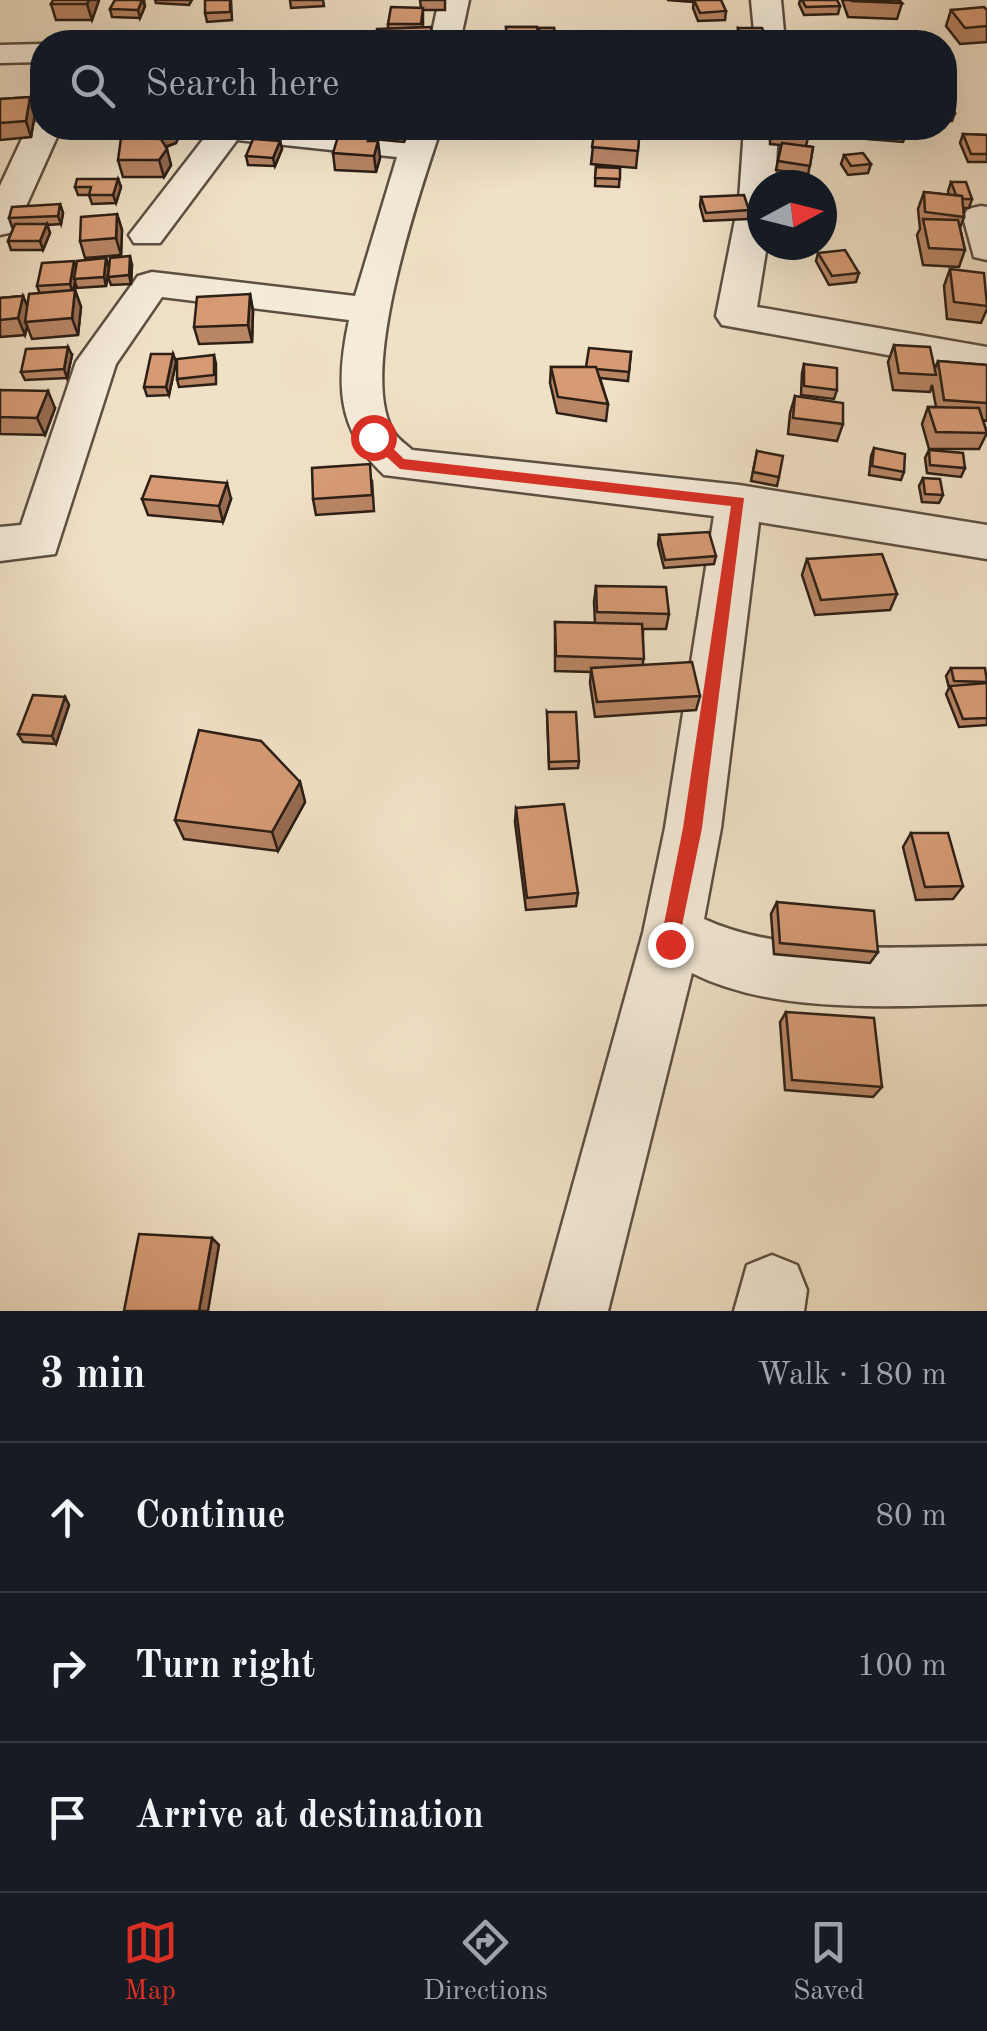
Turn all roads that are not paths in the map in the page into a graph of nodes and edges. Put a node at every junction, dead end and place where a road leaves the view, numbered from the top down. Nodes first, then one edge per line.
1 (454, 0) edge
2 (766, 0) edge
3 (448, 30) edge
4 (769, 30) edge
5 (30, 53) edge
6 (0, 54) edge
7 (35, 140) edge
8 (220, 140) edge
9 (420, 140) edge
10 (760, 140) edge
11 (13, 171) edge
12 (987, 218) edge
13 (0, 224) edge
14 (147, 236) dead end
15 (987, 249) edge
16 (371, 310) junction
17 (987, 360) edge
18 (739, 502) junction
19 (987, 542) edge
20 (0, 544) edge
21 (672, 933) junction
22 (987, 974) edge
23 (573, 1311) edge

1 - 3 street
2 - 4 street
5 - 6 street
7 - 11 street
8 - 14 street
9 - 16 street
10 - 17 street
11 - 13 street
12 - 15 street
16 - 18 street
16 - 20 street
18 - 19 street
18 - 21 street
21 - 22 street
21 - 23 street

